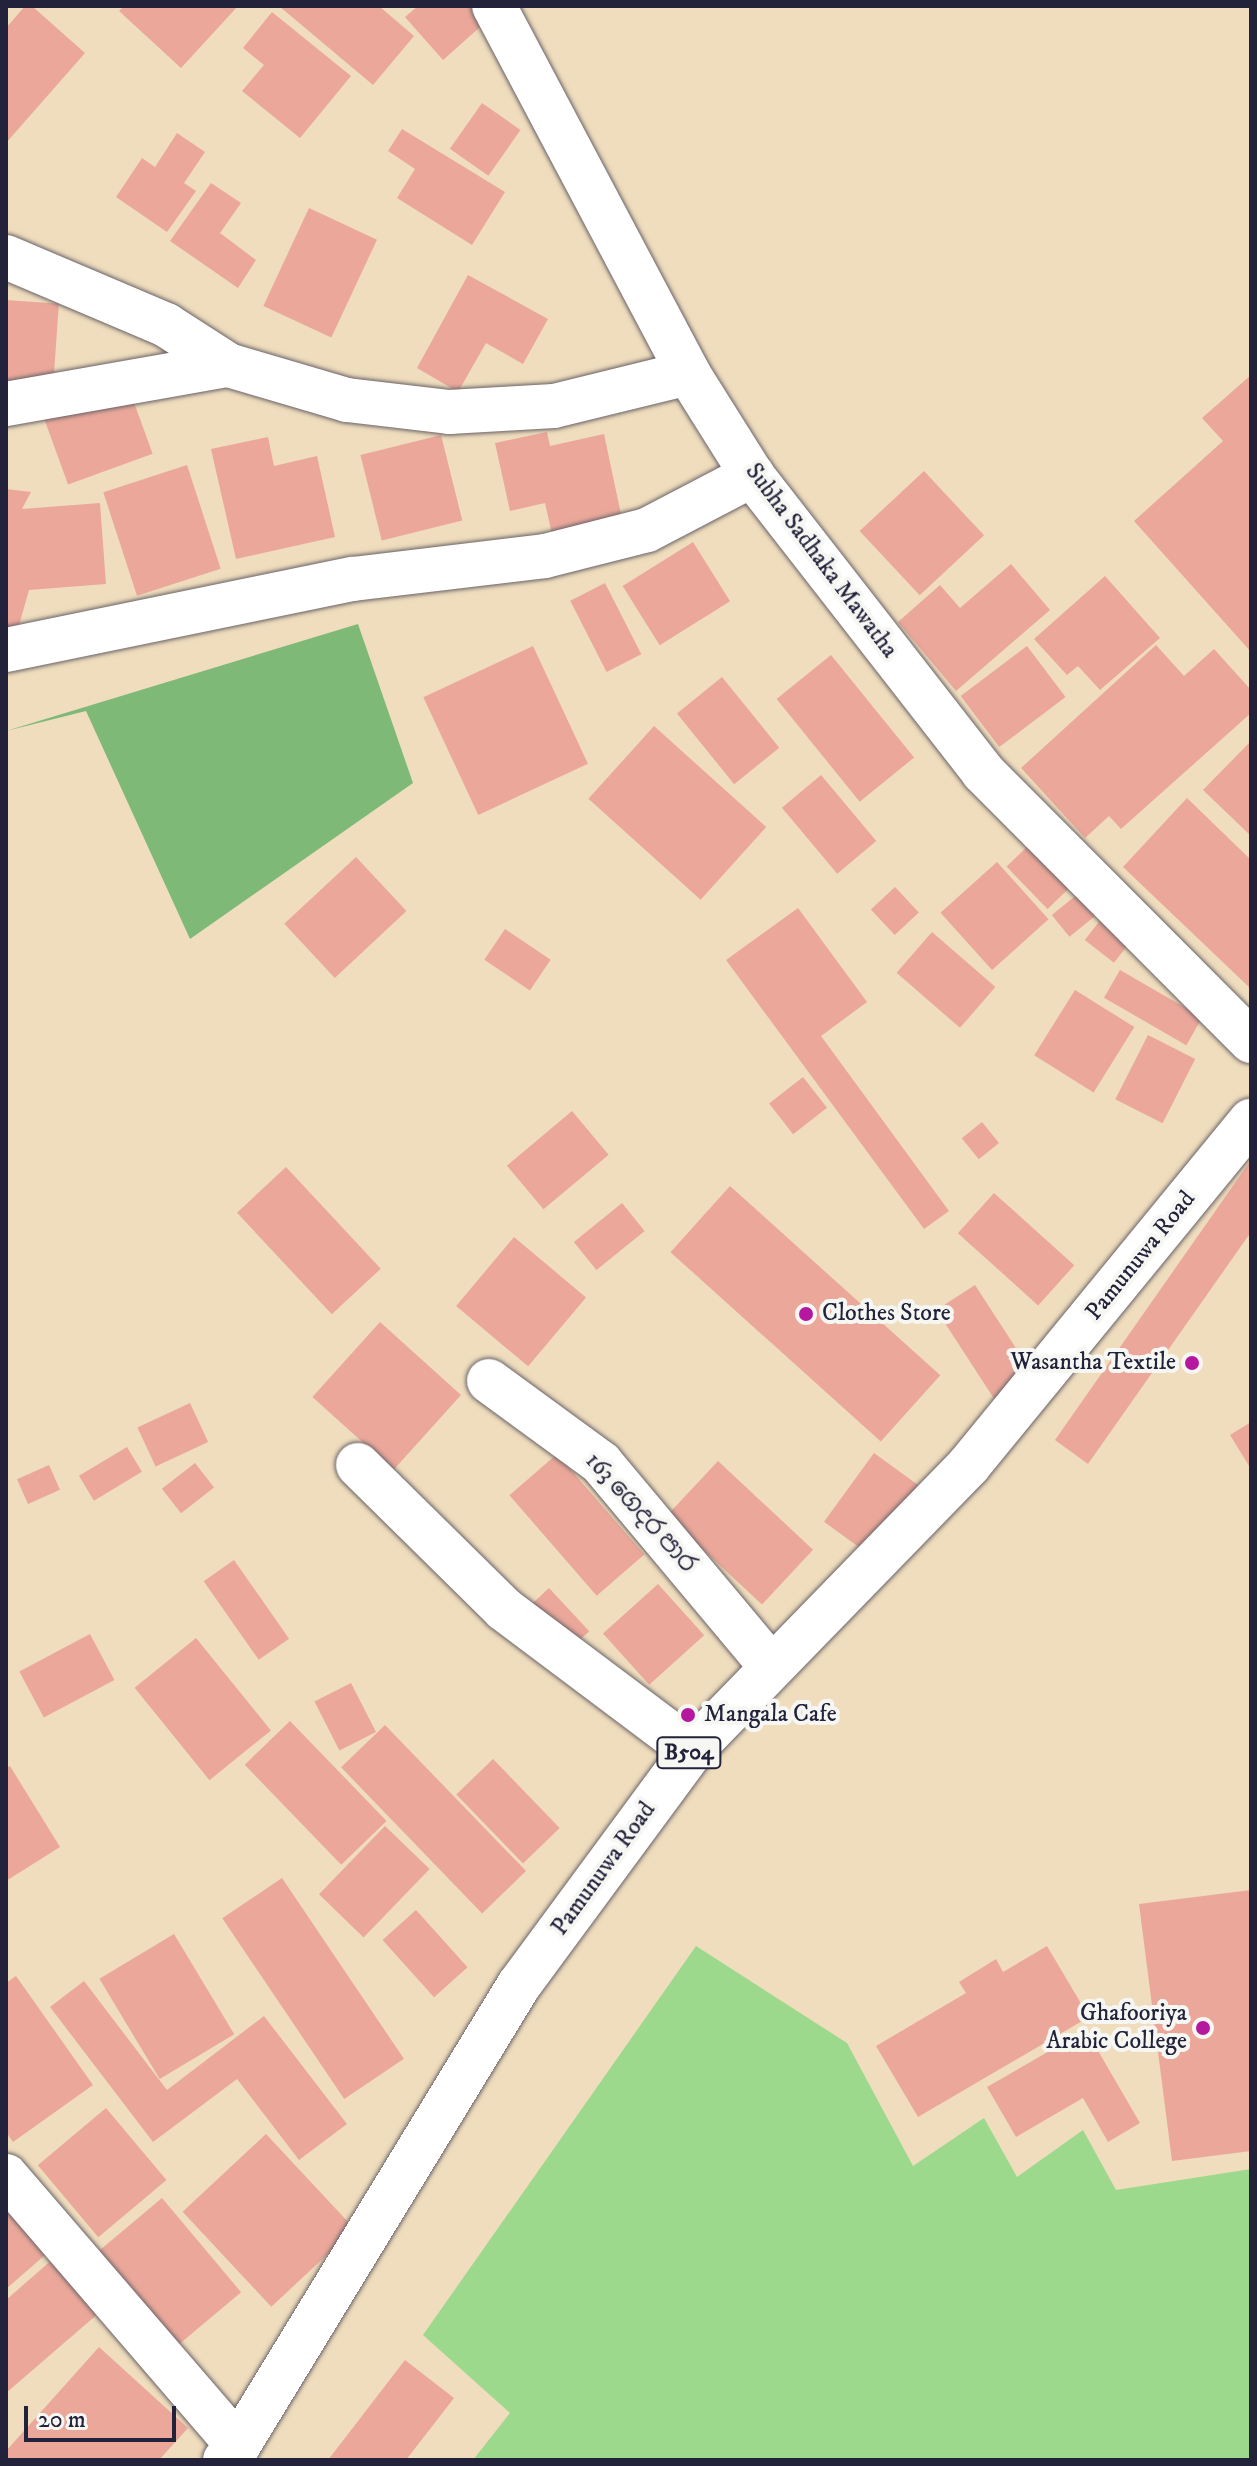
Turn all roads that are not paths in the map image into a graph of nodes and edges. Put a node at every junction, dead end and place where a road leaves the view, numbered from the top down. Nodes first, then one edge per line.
1 (494, 6) edge
2 (6, 257) edge
3 (228, 365) junction
4 (688, 373) junction
5 (6, 404) edge
6 (752, 475) junction
7 (6, 650) edge
8 (1251, 1041) edge
9 (1251, 1121) edge
10 (489, 1381) dead end
11 (358, 1465) dead end
12 (771, 1666) junction
13 (692, 1750) junction
14 (6, 2176) edge
15 (231, 2453) edge

1 - 4 street, Subha Sadhaka Mawatha
2 - 3 street
3 - 4 street
3 - 5 street
4 - 6 street, Subha Sadhaka Mawatha
6 - 7 street
6 - 8 street, Subha Sadhaka Mawatha
9 - 12 street, Pamunuwa Road / B504
10 - 12 street, 163 ගෙදර පාර
11 - 13 street
12 - 13 street, Pamunuwa Road / B504
13 - 15 street, Pamunuwa Road / B504
14 - 15 street

